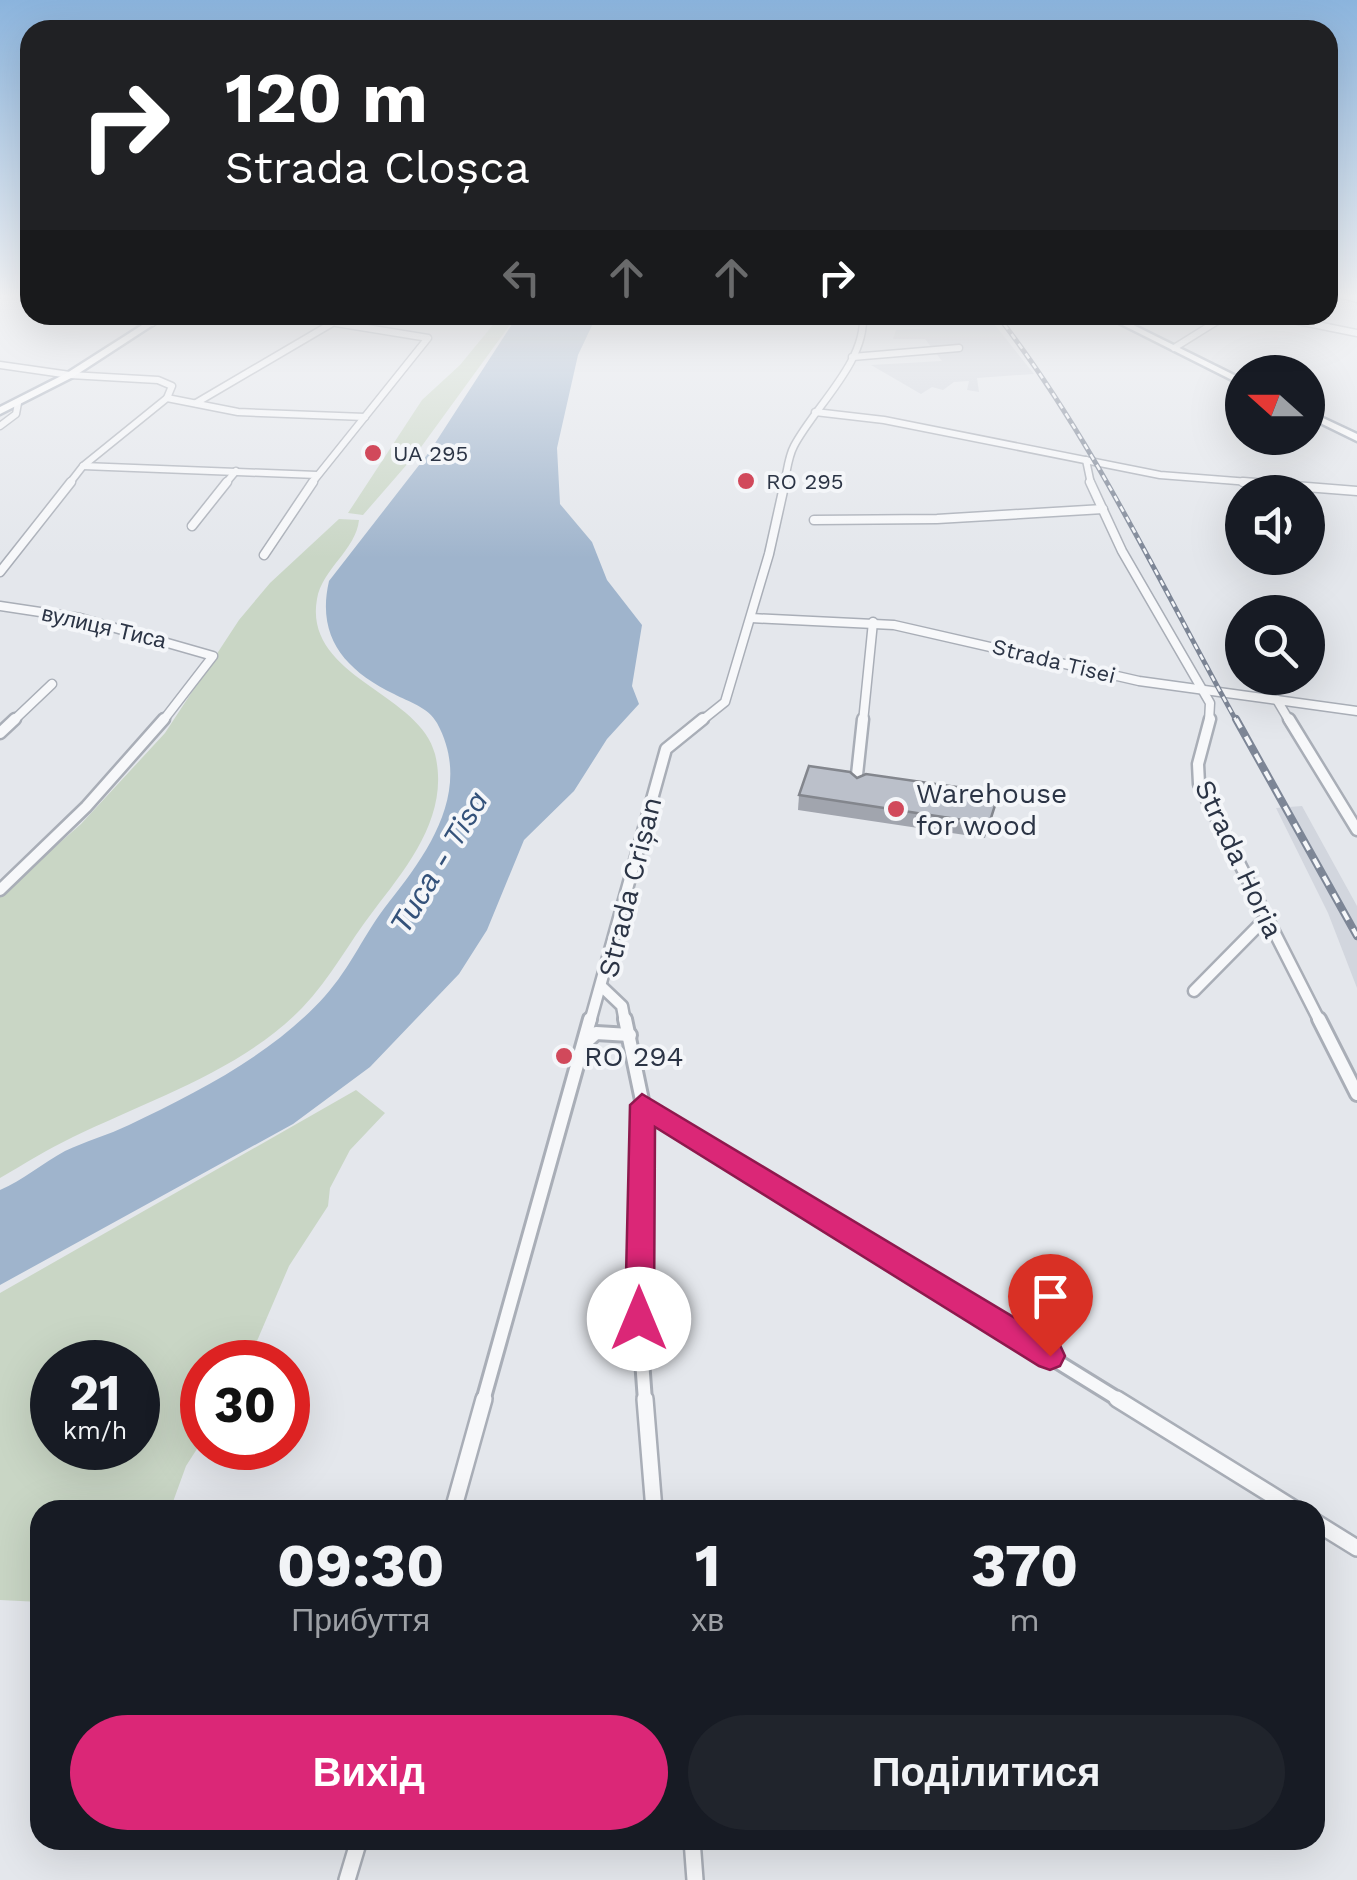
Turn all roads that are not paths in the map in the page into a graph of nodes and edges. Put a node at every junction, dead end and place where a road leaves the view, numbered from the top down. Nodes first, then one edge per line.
1 (54, 383) edge
2 (164, 383) edge
3 (233, 383) edge
4 (392, 383) edge
5 (834, 383) edge
6 (168, 398) junction
7 (18, 403) junction
8 (196, 404) junction
9 (0, 412) edge
10 (815, 412) junction
11 (364, 417) junction
12 (1325, 422) edge
13 (0, 426) edge
14 (1357, 438) edge
15 (1086, 460) junction
16 (83, 466) junction
17 (236, 471) junction
18 (317, 475) junction
19 (1357, 491) edge
20 (1102, 509) junction
21 (814, 520) dead end
22 (192, 526) dead end
23 (264, 556) dead end
24 (0, 572) edge
25 (0, 606) edge
26 (752, 618) junction
27 (873, 622) junction
28 (52, 684) dead end
29 (1204, 690) junction
30 (1277, 700) junction
31 (1357, 711) edge
32 (0, 733) edge
33 (856, 784) edge
34 (1357, 830) edge
35 (0, 890) edge
36 (1266, 918) junction
37 (601, 986) junction
38 (1194, 992) dead end
39 (630, 1035) junction
40 (584, 1044) junction
41 (1357, 1094) edge
42 (642, 1105) junction
43 (456, 1500) edge
44 (653, 1500) edge
45 (1280, 1500) edge
46 (1325, 1528) edge
47 (1357, 1548) edge
48 (356, 1850) edge
49 (693, 1850) edge
50 (348, 1880) edge
51 (695, 1880) edge

1 - 7 main road
2 - 6 street
3 - 8 street
4 - 11 street
5 - 10 street, Strada Crișan
6 - 8 street
6 - 16 street
7 - 9 main road
7 - 13 street
8 - 11 street
10 - 15 street
10 - 26 street, Strada Crișan
11 - 18 street
12 - 14 main road
15 - 19 street
15 - 20 street, Strada Horia
16 - 17 street
16 - 24 street
17 - 18 street
17 - 22 street
18 - 23 street
20 - 21 street
20 - 29 street, Strada Horia
25 - 35 street, вулиця Тиса
26 - 27 street, Strada Tisei
26 - 37 street, Strada Crișan
27 - 29 street, Strada Tisei
27 - 33 street
28 - 32 street
29 - 30 street, Strada Tisei
29 - 36 street, Strada Horia
30 - 31 street, Strada Tisei
30 - 34 street
36 - 38 street
36 - 41 street, Strada Horia
37 - 39 street, Strada Crișan
37 - 40 street
39 - 40 street
39 - 42 street, Strada Crișan
40 - 43 street
42 - 44 street, Strada Crișan
42 - 45 street
46 - 47 street
48 - 50 street
49 - 51 street

